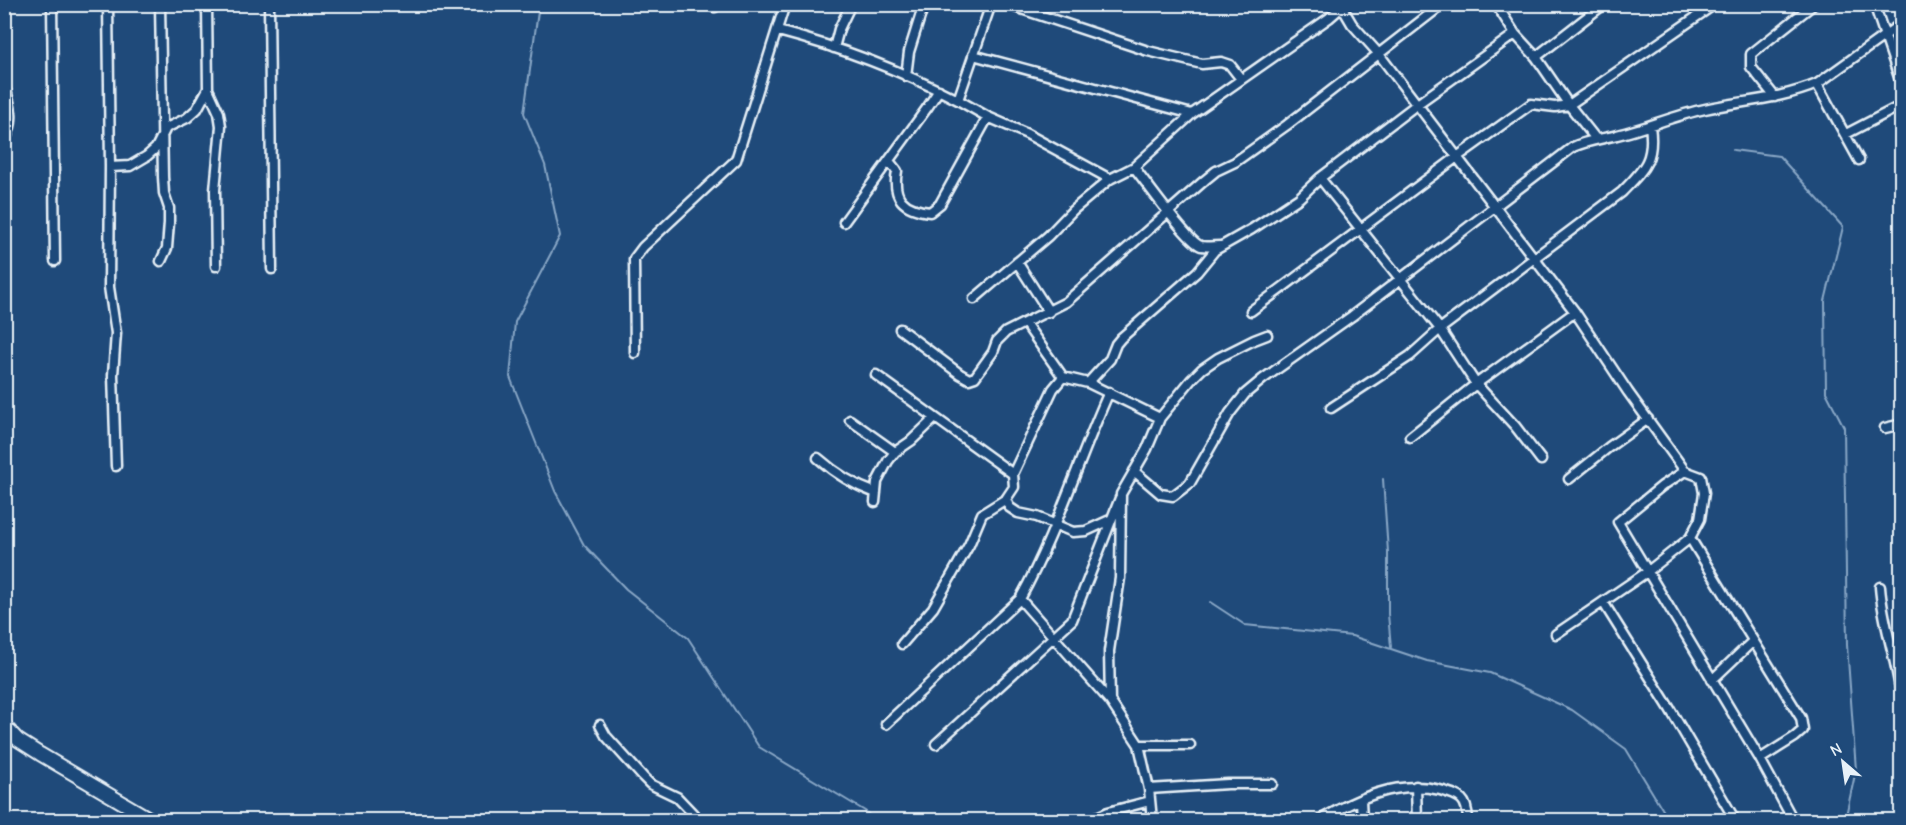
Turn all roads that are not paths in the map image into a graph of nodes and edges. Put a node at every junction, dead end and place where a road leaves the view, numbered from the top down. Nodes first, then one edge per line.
1 (52, 4) edge
2 (108, 4) edge
3 (160, 4) edge
4 (207, 4) edge
5 (269, 4) edge
6 (785, 4) edge
7 (851, 4) edge
8 (924, 4) edge
9 (991, 4) edge
10 (1006, 4) edge
11 (1443, 4) edge
12 (1496, 4) edge
13 (1604, 4) edge
14 (1715, 4) edge
15 (1814, 4) edge
16 (1874, 4) edge
17 (1343, 6) edge
18 (1902, 23) edge
19 (778, 31) junction
20 (1515, 34) junction
21 (1885, 36) junction
22 (834, 48) junction
23 (1378, 53) junction
24 (973, 55) junction
25 (1536, 57) junction
26 (906, 76) junction
27 (1241, 79) junction
28 (1816, 84) junction
29 (4, 86) edge
30 (963, 86) junction
31 (1902, 86) edge
32 (208, 89) junction
33 (939, 90) junction
34 (949, 95) junction
35 (1776, 97) junction
36 (958, 100) junction
37 (1416, 105) junction
38 (1569, 105) junction
39 (1902, 105) edge
40 (1192, 114) junction
41 (988, 117) junction
42 (1650, 126) junction
43 (163, 135) junction
44 (1845, 135) junction
45 (1596, 139) junction
46 (4, 141) edge
47 (1457, 157) junction
48 (1859, 160) dead end
49 (889, 161) junction
50 (110, 167) junction
51 (1134, 167) junction
52 (1320, 178) junction
53 (1110, 179) junction
54 (1495, 208) junction
55 (1170, 212) junction
56 (844, 222) dead end
57 (1359, 229) junction
58 (1220, 246) junction
59 (1534, 259) junction
60 (55, 261) dead end
61 (162, 261) dead end
62 (1017, 262) junction
63 (216, 266) dead end
64 (272, 269) dead end
65 (1399, 280) junction
66 (974, 299) dead end
67 (1251, 311) dead end
68 (1049, 312) junction
69 (1575, 312) junction
70 (1025, 323) junction
71 (900, 329) dead end
72 (1440, 329) junction
73 (1267, 335) dead end
74 (635, 353) dead end
75 (876, 375) dead end
76 (1063, 377) junction
77 (1088, 383) junction
78 (1476, 384) junction
79 (1109, 392) junction
80 (1331, 408) dead end
81 (935, 418) junction
82 (1160, 418) junction
83 (1648, 419) junction
84 (850, 420) dead end
85 (1902, 424) edge
86 (1885, 428) dead end
87 (1410, 437) dead end
88 (895, 452) junction
89 (818, 458) dead end
90 (1540, 460) dead end
91 (116, 466) dead end
92 (1134, 471) junction
93 (1685, 471) junction
94 (1013, 474) junction
95 (1569, 479) dead end
96 (876, 493) junction
97 (1121, 494) junction
98 (1006, 500) junction
99 (875, 502) dead end
100 (1110, 519) junction
101 (1055, 525) junction
102 (1690, 538) junction
103 (1647, 572) junction
104 (1880, 587) dead end
105 (1020, 599) junction
106 (1603, 602) junction
107 (1556, 634) dead end
108 (1054, 638) junction
109 (1753, 641) junction
110 (902, 644) dead end
111 (1712, 680) junction
112 (1110, 701) junction
113 (1902, 703) edge
114 (886, 724) dead end
115 (4, 725) edge
116 (600, 725) dead end
117 (936, 744) dead end
118 (1139, 745) junction
119 (1190, 745) dead end
120 (1760, 759) junction
121 (1272, 784) dead end
122 (1416, 786) junction
123 (1149, 789) junction
124 (1360, 800) junction
125 (1149, 801) junction
126 (152, 820) edge
127 (699, 820) edge
128 (1091, 820) edge
129 (1152, 820) edge
130 (1320, 820) edge
131 (1362, 820) edge
132 (1417, 820) edge
133 (1468, 820) edge
134 (1735, 820) edge
135 (1793, 820) edge

1 - 60 street
2 - 50 street
3 - 43 street
4 - 32 street
5 - 64 street
6 - 19 street
7 - 22 street
8 - 26 street
9 - 24 street
10 - 27 street
11 - 23 street
12 - 20 street
13 - 25 street
14 - 38 street
15 - 35 street
16 - 21 street
17 - 23 street
17 - 27 street
18 - 21 street
19 - 22 street
19 - 74 street
20 - 25 street
20 - 37 street
21 - 28 street
21 - 31 street
22 - 26 street
23 - 37 street
23 - 55 street
24 - 30 street
24 - 40 street
25 - 38 street
26 - 33 street
27 - 40 street
28 - 35 street
28 - 44 street
29 - 46 street
30 - 34 street
30 - 36 street
32 - 43 street
32 - 63 street
33 - 34 street
33 - 49 street
34 - 36 street
35 - 42 street
36 - 41 street
37 - 47 street
37 - 52 street
38 - 45 street
38 - 47 street
39 - 44 street
40 - 51 street
41 - 49 street
41 - 53 street
42 - 45 street
42 - 59 street
43 - 50 street
43 - 61 street
44 - 48 street
45 - 54 street
47 - 54 street
47 - 57 street
49 - 56 street
50 - 91 street
51 - 53 street
51 - 55 street
52 - 57 street
52 - 58 street
53 - 62 street
54 - 59 street
54 - 65 street
55 - 58 street
55 - 68 street
57 - 65 street
57 - 67 street
58 - 77 street
59 - 69 street
59 - 72 street
62 - 66 street
62 - 68 street
65 - 72 street
65 - 92 street
68 - 70 street
69 - 78 street
69 - 83 street
70 - 71 street
70 - 76 street
72 - 78 street
72 - 80 street
73 - 82 street
75 - 81 street
76 - 77 street
76 - 94 street
77 - 79 street
78 - 87 street
78 - 90 street
79 - 82 street
79 - 101 street
81 - 88 street
81 - 94 street
82 - 92 street
83 - 93 street
83 - 95 street
84 - 88 street
85 - 86 street
88 - 96 street
89 - 96 street
92 - 97 street
93 - 102 street
93 - 103 street
94 - 98 street
96 - 99 street
97 - 100 street
97 - 112 street
98 - 101 street
98 - 110 street
100 - 101 street
100 - 108 street
101 - 105 street
102 - 103 street
102 - 109 street
103 - 106 street
103 - 111 street
104 - 113 street
105 - 108 street
105 - 114 street
106 - 107 street
106 - 134 street
108 - 112 street
108 - 117 street
109 - 111 street
109 - 120 street
111 - 120 street
112 - 118 street
115 - 126 street
116 - 127 street
118 - 119 street
118 - 123 street
120 - 135 street
121 - 123 street
122 - 124 street
122 - 132 street
122 - 133 street
123 - 125 street
124 - 130 street
124 - 131 street
125 - 128 street
125 - 129 street

